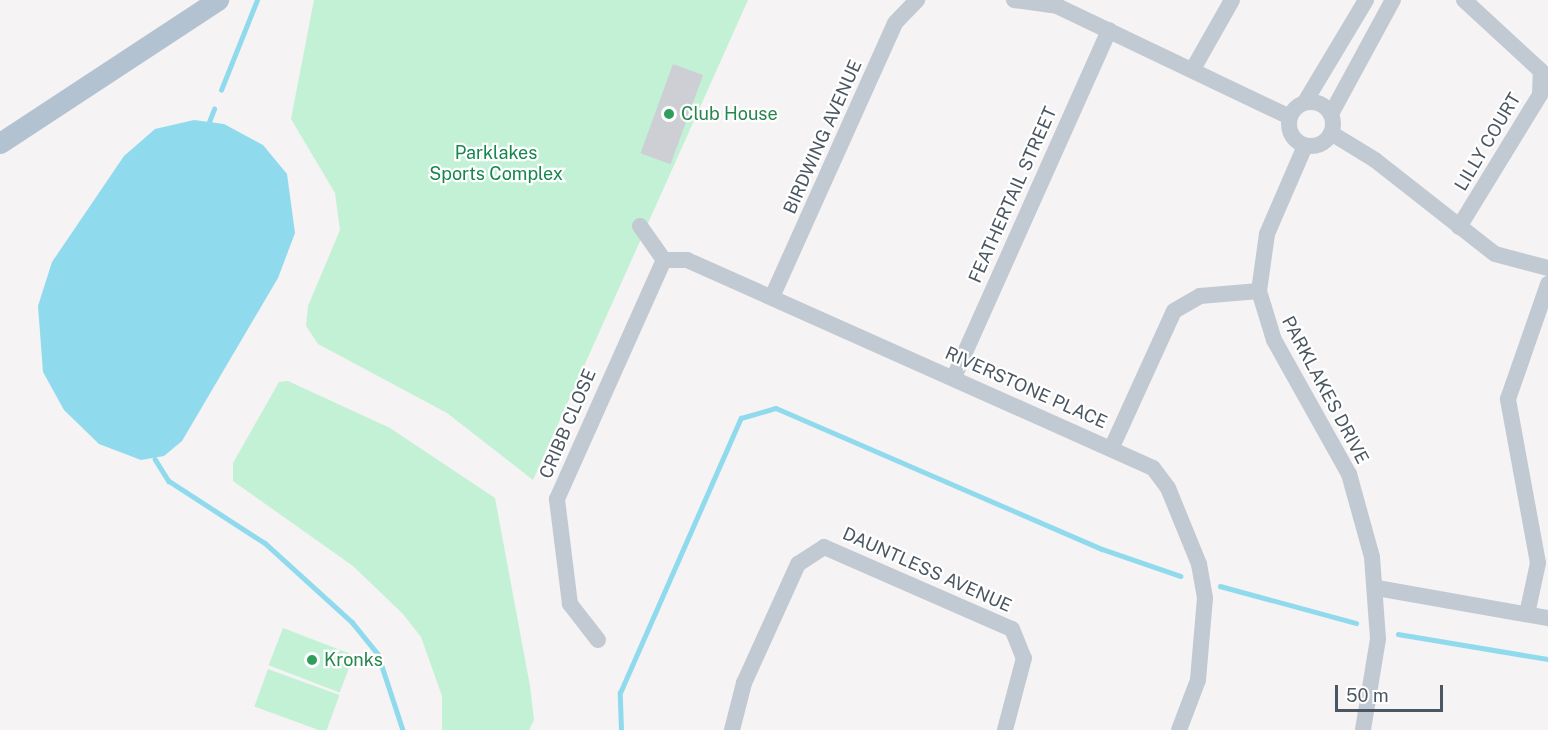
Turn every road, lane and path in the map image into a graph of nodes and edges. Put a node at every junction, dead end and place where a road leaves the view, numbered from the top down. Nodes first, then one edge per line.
1 (218, 0) edge
2 (917, 0) edge
3 (1014, 0) edge
4 (1232, 0) edge
5 (1366, 0) edge
6 (1393, 0) edge
7 (1464, 0) edge
8 (1109, 30) junction
9 (1193, 69) junction
10 (1305, 102) junction
11 (1331, 114) junction
12 (1290, 117) junction
13 (1331, 133) junction
14 (0, 143) edge
15 (1305, 146) junction
16 (640, 226) dead end
17 (1459, 227) junction
18 (664, 260) junction
19 (1548, 268) edge
20 (1548, 284) edge
21 (1259, 291) junction
22 (772, 297) junction
23 (954, 377) junction
24 (1112, 447) junction
25 (1377, 588) junction
26 (1527, 614) junction
27 (1548, 618) edge
28 (598, 640) dead end
29 (732, 730) edge
30 (1005, 730) edge
31 (1179, 730) edge
32 (1363, 730) edge

1 - 14 main road
2 - 22 street, BIRDWING AVENUE
3 - 8 street
4 - 9 street
5 - 10 street
6 - 11 street
7 - 17 street, LILLY COURT
8 - 9 street
8 - 23 street, FEATHERTAIL STREET
9 - 12 street
10 - 11 street
10 - 12 street
11 - 13 street
12 - 15 street
13 - 15 street
13 - 17 street
15 - 21 street, PARKLAKES DRIVE
16 - 18 street
17 - 19 street
18 - 22 street, RIVERSTONE PLACE
18 - 28 street, CRIBB CLOSE
20 - 26 street
21 - 24 street
21 - 25 street, PARKLAKES DRIVE
22 - 23 street, RIVERSTONE PLACE
23 - 24 street, RIVERSTONE PLACE
24 - 31 street, RIVERSTONE PLACE
25 - 26 street
25 - 32 street, PARKLAKES DRIVE
26 - 27 street
29 - 30 street, DAUNTLESS AVENUE

